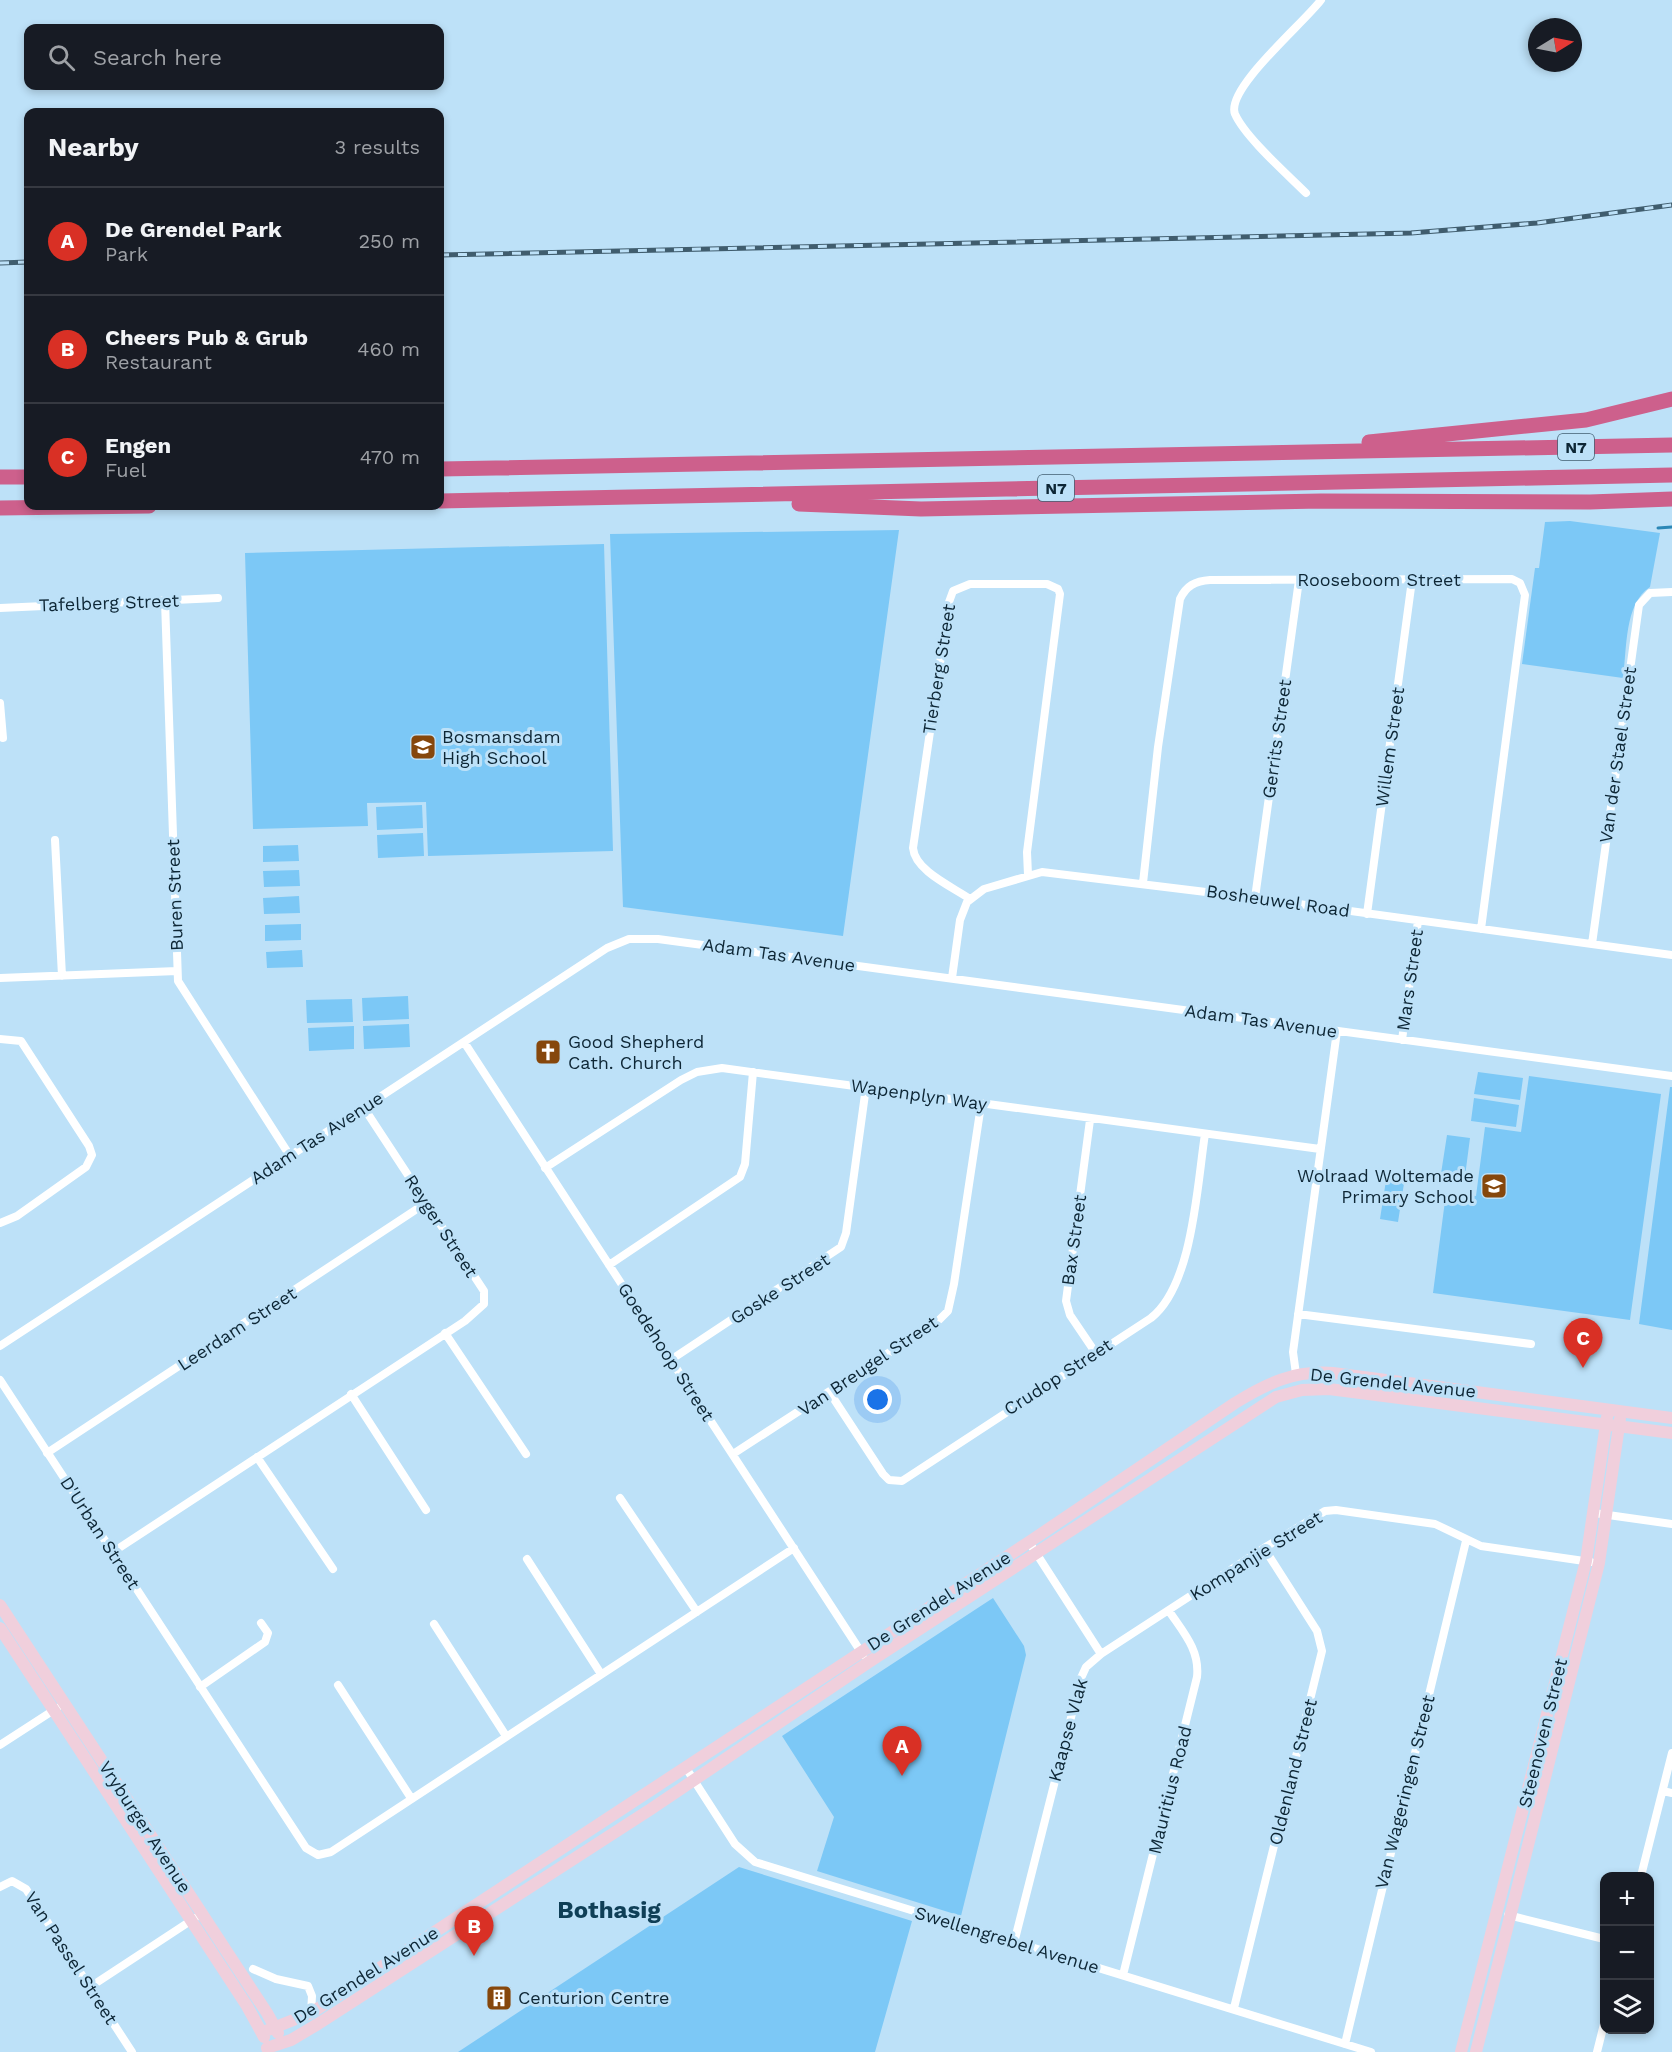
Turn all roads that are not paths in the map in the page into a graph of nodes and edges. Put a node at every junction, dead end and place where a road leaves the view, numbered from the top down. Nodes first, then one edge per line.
1 (1321, 0) edge
2 (1306, 193) dead end
3 (1672, 399) edge
4 (1672, 445) edge
5 (1258, 453) junction
6 (444, 469) edge
7 (1672, 475) edge
8 (0, 477) edge
9 (24, 477) edge
10 (757, 496) junction
11 (1672, 499) edge
12 (444, 501) edge
13 (1590, 502) junction
14 (0, 508) edge
15 (24, 508) edge
16 (1672, 509) edge
17 (1299, 580) junction
18 (1412, 580) junction
19 (1672, 592) edge
20 (218, 598) dead end
21 (165, 601) junction
22 (0, 608) edge
23 (0, 703) edge
24 (3, 738) dead end
25 (55, 840) dead end
26 (1028, 875) junction
27 (1143, 883) junction
28 (970, 898) junction
29 (1255, 898) junction
30 (1367, 914) junction
31 (1418, 921) junction
32 (1481, 929) junction
33 (1593, 944) junction
34 (1672, 955) edge
35 (177, 971) junction
36 (62, 976) junction
37 (0, 978) edge
38 (952, 978) junction
39 (1337, 1031) junction
40 (0, 1039) edge
41 (1402, 1040) junction
42 (464, 1042) junction
43 (753, 1072) junction
44 (1672, 1076) edge
45 (866, 1087) junction
46 (981, 1105) junction
47 (364, 1108) junction
48 (1090, 1120) junction
49 (1204, 1134) junction
50 (1320, 1149) junction
51 (290, 1156) junction
52 (545, 1168) junction
53 (426, 1203) junction
54 (0, 1223) edge
55 (609, 1265) junction
56 (1298, 1314) junction
57 (445, 1333) junction
58 (1532, 1344) dead end
59 (0, 1346) edge
60 (1095, 1352) junction
61 (672, 1359) junction
62 (1296, 1374) junction
63 (0, 1380) edge
64 (1317, 1389) junction
65 (830, 1393) junction
66 (351, 1394) junction
67 (1276, 1397) junction
68 (1608, 1410) junction
69 (1621, 1412) junction
70 (1672, 1418) edge
71 (1606, 1424) junction
72 (1619, 1426) junction
73 (1672, 1433) edge
74 (47, 1453) junction
75 (526, 1454) dead end
76 (733, 1454) junction
77 (257, 1456) junction
78 (620, 1498) dead end
79 (426, 1510) dead end
80 (1594, 1513) junction
81 (1607, 1515) junction
82 (1672, 1524) edge
83 (1466, 1541) junction
84 (794, 1548) junction
85 (1032, 1548) junction
86 (1264, 1548) junction
87 (113, 1552) junction
88 (527, 1559) dead end
89 (1586, 1561) junction
90 (1599, 1563) junction
91 (333, 1569) dead end
92 (0, 1605) edge
93 (1169, 1611) junction
94 (697, 1612) junction
95 (261, 1623) dead end
96 (434, 1624) dead end
97 (0, 1628) edge
98 (1101, 1654) junction
99 (865, 1657) junction
100 (601, 1674) junction
101 (338, 1684) dead end
102 (201, 1687) junction
103 (59, 1706) junction
104 (506, 1736) junction
105 (0, 1745) edge
106 (1672, 1753) edge
107 (686, 1768) junction
108 (694, 1781) junction
109 (1663, 1791) junction
110 (1672, 1793) edge
111 (411, 1798) junction
112 (1642, 1872) edge
113 (0, 1887) edge
114 (1505, 1914) junction
115 (196, 1917) junction
116 (1600, 1938) edge
117 (1014, 1943) junction
118 (253, 1969) dead end
119 (1123, 1975) junction
120 (90, 1987) junction
121 (1234, 2008) junction
122 (311, 2013) junction
123 (275, 2028) junction
124 (262, 2032) junction
125 (1602, 2034) edge
126 (1345, 2044) junction
127 (281, 2048) edge
128 (267, 2050) edge
129 (132, 2052) edge
130 (1371, 2052) edge
131 (1461, 2052) edge
132 (1476, 2052) edge
133 (1597, 2052) edge

1 - 2 street
3 - 5 highway
4 - 5 highway, N7
5 - 6 highway, N7
7 - 10 highway, N7
8 - 9 highway
10 - 12 highway, N7
10 - 13 highway
11 - 13 highway
13 - 16 highway
14 - 15 highway
17 - 18 street, Rooseboom Street
17 - 27 street, Rooseboom Street
17 - 29 street, Gerrits Street
18 - 30 street, Willem Street
18 - 32 street, Rooseboom Street
19 - 33 street, Van der Stael Street
20 - 21 street, Tafelberg Street
21 - 22 street, Tafelberg Street
21 - 35 street, Buren Street
23 - 24 street
25 - 36 street
26 - 27 street, Bosheuwel Road
26 - 28 street, Bosheuwel Road
26 - 28 street, Tierberg Street
27 - 29 street, Bosheuwel Road
28 - 38 street
29 - 30 street, Bosheuwel Road
30 - 31 street, Bosheuwel Road
31 - 32 street, Bosheuwel Road
31 - 41 street, Mars Street
32 - 33 street, Bosheuwel Road
33 - 34 street, Bosheuwel Road
35 - 36 street
35 - 51 street, Buren Street
36 - 37 street
38 - 39 street, Adam Tas Avenue
38 - 42 street, Adam Tas Avenue
39 - 41 street, Adam Tas Avenue
39 - 50 street
40 - 54 street
41 - 44 street, Adam Tas Avenue
42 - 47 street, Adam Tas Avenue
42 - 52 street, Goedehoop Street
43 - 45 street, Wapenplyn Way
43 - 52 street, Wapenplyn Way
43 - 55 street
45 - 46 street, Wapenplyn Way
45 - 61 street, Goske Street
46 - 48 street, Wapenplyn Way
46 - 65 street, Van Breugel Street
47 - 51 street, Adam Tas Avenue
47 - 53 street, Reyger Street
48 - 49 street, Wapenplyn Way
48 - 60 street, Bax Street
49 - 50 street, Wapenplyn Way
49 - 60 street, Crudop Street
50 - 56 street
51 - 59 street, Adam Tas Avenue
52 - 55 street, Goedehoop Street
53 - 57 street, Reyger Street
53 - 74 street, Leerdam Street
55 - 61 street, Goedehoop Street
56 - 58 street
56 - 62 street
57 - 66 street, Reyger Street
57 - 75 street
60 - 65 street, Crudop Street
61 - 76 street, Goedehoop Street
62 - 64 street
62 - 67 street
62 - 68 street, De Grendel Avenue
62 - 85 street, De Grendel Avenue
63 - 74 street, D'Urban Street
64 - 67 street, De Grendel Avenue
64 - 71 street, De Grendel Avenue
65 - 76 street, Van Breugel Street
66 - 77 street, Reyger Street
66 - 79 street
67 - 85 street, De Grendel Avenue
68 - 69 street, De Grendel Avenue
68 - 71 street, Steenoven Street
69 - 70 street, De Grendel Avenue
69 - 72 street, Steenoven Street
71 - 72 street, De Grendel Avenue
71 - 80 street, Steenoven Street
72 - 73 street, De Grendel Avenue
72 - 81 street, Steenoven Street
74 - 87 street, D'Urban Street
76 - 84 street, Goedehoop Street
77 - 87 street, Reyger Street
77 - 91 street
78 - 94 street
80 - 81 street
80 - 89 street, Steenoven Street
81 - 82 street
81 - 90 street, Steenoven Street
83 - 86 street, Kompanjie Street
83 - 89 street, Kompanjie Street
83 - 126 street, Van Wageringen Street
84 - 94 street, D'Urban Street
84 - 99 street, Goedehoop Street
85 - 98 street
85 - 99 street, De Grendel Avenue
86 - 93 street, Kompanjie Street
86 - 121 street, Oldenland Street
87 - 102 street, D'Urban Street
88 - 100 street
89 - 90 street, Kompanjie Street
89 - 114 street, Steenoven Street
90 - 114 street, Steenoven Street
92 - 103 street, Vryburger Avenue
93 - 98 street, Kompanjie Street
93 - 119 street, Mauritius Road
94 - 100 street, D'Urban Street
95 - 102 street
96 - 104 street
97 - 103 street, Vryburger Avenue
98 - 117 street, Kaapse Vlak
99 - 107 street, De Grendel Avenue
99 - 108 street, De Grendel Avenue
100 - 104 street, D'Urban Street
101 - 111 street
102 - 111 street, D'Urban Street
103 - 105 street
103 - 115 street, Vryburger Avenue
104 - 111 street, D'Urban Street
106 - 109 street
107 - 108 street, Swellengrebel Avenue
107 - 122 street, De Grendel Avenue
108 - 117 street, Swellengrebel Avenue
108 - 127 street, De Grendel Avenue
109 - 110 street
109 - 112 street
113 - 120 street, Van Passel Street
114 - 116 street
114 - 131 street, Steenoven Street
114 - 132 street, Steenoven Street
115 - 120 street
115 - 123 street, Vryburger Avenue
115 - 124 street, Vryburger Avenue
117 - 119 street, Swellengrebel Avenue
118 - 122 street
119 - 121 street, Swellengrebel Avenue
120 - 129 street, Van Passel Street
121 - 126 street, Swellengrebel Avenue
122 - 123 street, De Grendel Avenue
123 - 124 street, De Grendel Avenue
123 - 127 street, Vryburger Avenue
124 - 128 street, Vryburger Avenue
125 - 133 street
126 - 130 street, Swellengrebel Avenue
127 - 128 street, De Grendel Avenue

